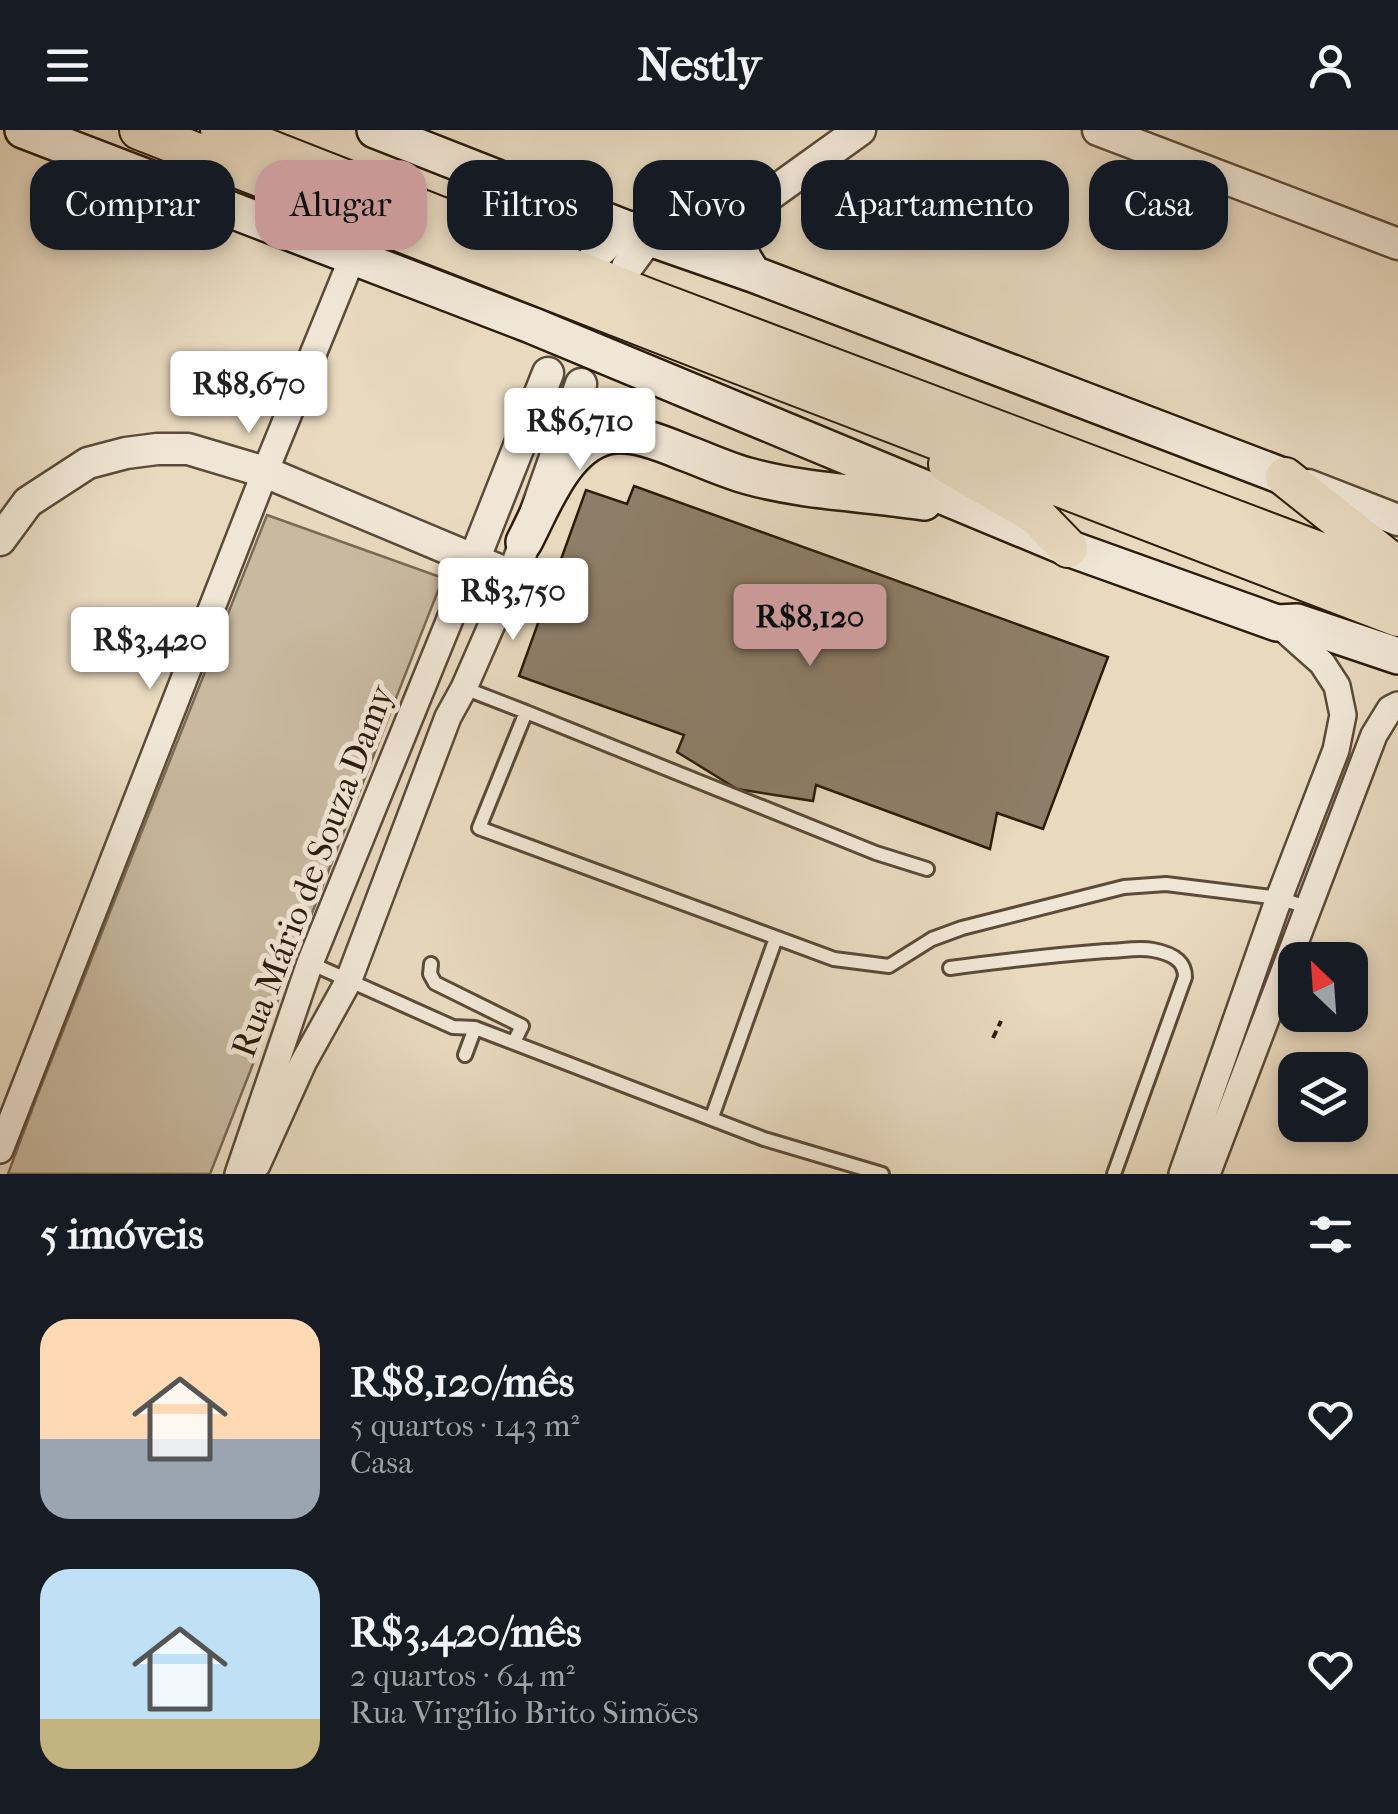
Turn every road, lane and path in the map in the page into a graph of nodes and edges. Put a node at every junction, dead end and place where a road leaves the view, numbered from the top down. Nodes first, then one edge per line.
1 (23, 130) edge
2 (138, 130) edge
3 (220, 130) edge
4 (375, 130) edge
5 (860, 130) edge
6 (1098, 130) edge
7 (781, 187) edge
8 (633, 226) edge
9 (633, 232) edge
10 (1398, 244) edge
11 (635, 250) edge
12 (694, 250) edge
13 (738, 250) edge
14 (353, 256) junction
15 (595, 256) dead end
16 (627, 267) dead end
17 (753, 274) junction
18 (715, 356) junction
19 (548, 373) dead end
20 (581, 384) dead end
21 (266, 472) junction
22 (1285, 477) junction
23 (14, 507) edge
24 (1398, 520) edge
25 (0, 540) edge
26 (524, 542) junction
27 (1068, 548) junction
28 (474, 560) junction
29 (1398, 567) edge
30 (513, 576) junction
31 (1398, 580) edge
32 (1398, 616) edge
33 (1277, 622) junction
34 (1398, 656) edge
35 (464, 688) junction
36 (1398, 704) edge
37 (526, 712) junction
38 (411, 719) junction
39 (927, 869) dead end
40 (1280, 898) junction
41 (1309, 908) junction
42 (776, 938) junction
43 (310, 963) junction
44 (431, 964) dead end
45 (950, 968) dead end
46 (348, 982) junction
47 (1000, 1022) dead end
48 (475, 1028) junction
49 (993, 1038) dead end
50 (514, 1042) junction
51 (465, 1055) dead end
52 (712, 1117) junction
53 (0, 1150) edge
54 (238, 1174) edge
55 (253, 1174) edge
56 (882, 1174) edge
57 (1114, 1174) edge
58 (1182, 1174) edge
59 (1207, 1174) edge

1 - 14 main road
2 - 18 main road
3 - 31 main road
4 - 8 main road
5 - 7 street
6 - 10 street
9 - 15 street
11 - 16 street
12 - 17 main road
13 - 17 main road
14 - 21 street
14 - 27 main road
17 - 22 main road
18 - 27 main road
18 - 32 main road
19 - 28 street, Rua Mário de Souza Damy
20 - 26 street, Rua Mário de Souza Damy
21 - 23 street
21 - 28 street
21 - 53 street
22 - 24 street
22 - 29 main road
23 - 25 street
26 - 27 main road
26 - 30 street, Rua Mário de Souza Damy
27 - 33 main road
28 - 30 street
28 - 38 street, Rua Mário de Souza Damy
30 - 35 street, Rua Mário de Souza Damy
33 - 34 main road
33 - 40 street
35 - 37 lane
35 - 38 street
35 - 46 street, Rua Mário de Souza Damy
36 - 41 street
37 - 39 lane
37 - 42 lane
38 - 43 street, Rua Mário de Souza Damy
40 - 41 lane
40 - 42 lane
40 - 58 street
41 - 59 street
42 - 52 lane
43 - 46 lane
43 - 54 street, Rua Mário de Souza Damy
44 - 50 lane
45 - 57 lane
46 - 48 lane
46 - 55 street, Rua Mário de Souza Damy
47 - 49 path
48 - 50 lane
48 - 51 lane
50 - 52 lane
52 - 56 lane

